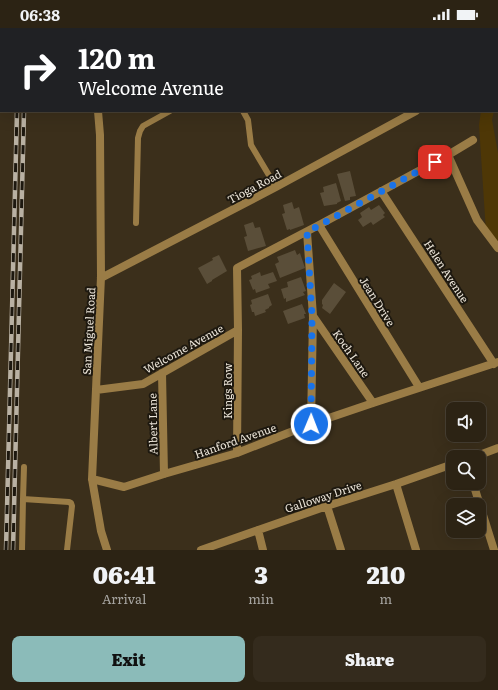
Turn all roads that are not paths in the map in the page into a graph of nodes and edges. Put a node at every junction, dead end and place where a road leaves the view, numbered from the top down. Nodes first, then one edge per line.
1 (98, 112) edge
2 (168, 112) edge
3 (244, 112) edge
4 (414, 112) edge
5 (473, 140) dead end
6 (448, 155) junction
7 (276, 187) junction
8 (381, 191) junction
9 (136, 224) dead end
10 (319, 225) junction
11 (307, 232) junction
12 (498, 248) edge
13 (101, 278) junction
14 (312, 316) junction
15 (238, 330) junction
16 (496, 363) edge
17 (162, 373) junction
18 (419, 388) junction
19 (96, 390) junction
20 (372, 403) junction
21 (311, 424) junction
22 (498, 448) edge
23 (486, 452) edge
24 (238, 453) junction
25 (24, 466) dead end
26 (446, 466) edge
27 (164, 474) junction
28 (92, 480) junction
29 (396, 484) junction
30 (475, 490) edge
31 (23, 499) junction
32 (327, 506) junction
33 (258, 530) junction
34 (22, 550) edge
35 (67, 550) edge
36 (107, 550) edge
37 (201, 550) edge
38 (263, 550) edge
39 (341, 550) edge
40 (416, 550) edge
41 (494, 550) edge

1 - 13 street, San Miguel Road
2 - 9 lane
3 - 7 lane
4 - 7 street, Tioga Road
5 - 6 street, Welcome Avenue
6 - 8 street, Welcome Avenue
6 - 12 street
7 - 13 street, Tioga Road
8 - 10 street, Welcome Avenue
8 - 16 street, Helen Avenue
10 - 11 street, Welcome Avenue
10 - 18 street, Jean Drive
11 - 14 street
11 - 15 street, Welcome Avenue
13 - 19 street, San Miguel Road
14 - 20 street, Koch Lane
14 - 21 street
15 - 17 street, Welcome Avenue
15 - 24 street, Kings Row
16 - 18 street, Hanford Avenue
17 - 19 street, Welcome Avenue
17 - 27 street, Albert Lane
18 - 20 street, Hanford Avenue
19 - 28 street, San Miguel Road
20 - 21 street, Hanford Avenue
21 - 24 street, Hanford Avenue
22 - 23 street
24 - 27 street, Hanford Avenue
25 - 31 lane
26 - 29 street, Galloway Drive
27 - 28 street, Hanford Avenue
28 - 36 street, San Miguel Road
29 - 32 street, Galloway Drive
29 - 40 street
30 - 41 street
31 - 34 lane
31 - 35 lane
32 - 33 street, Galloway Drive
32 - 39 street
33 - 37 street, Galloway Drive
33 - 38 street

